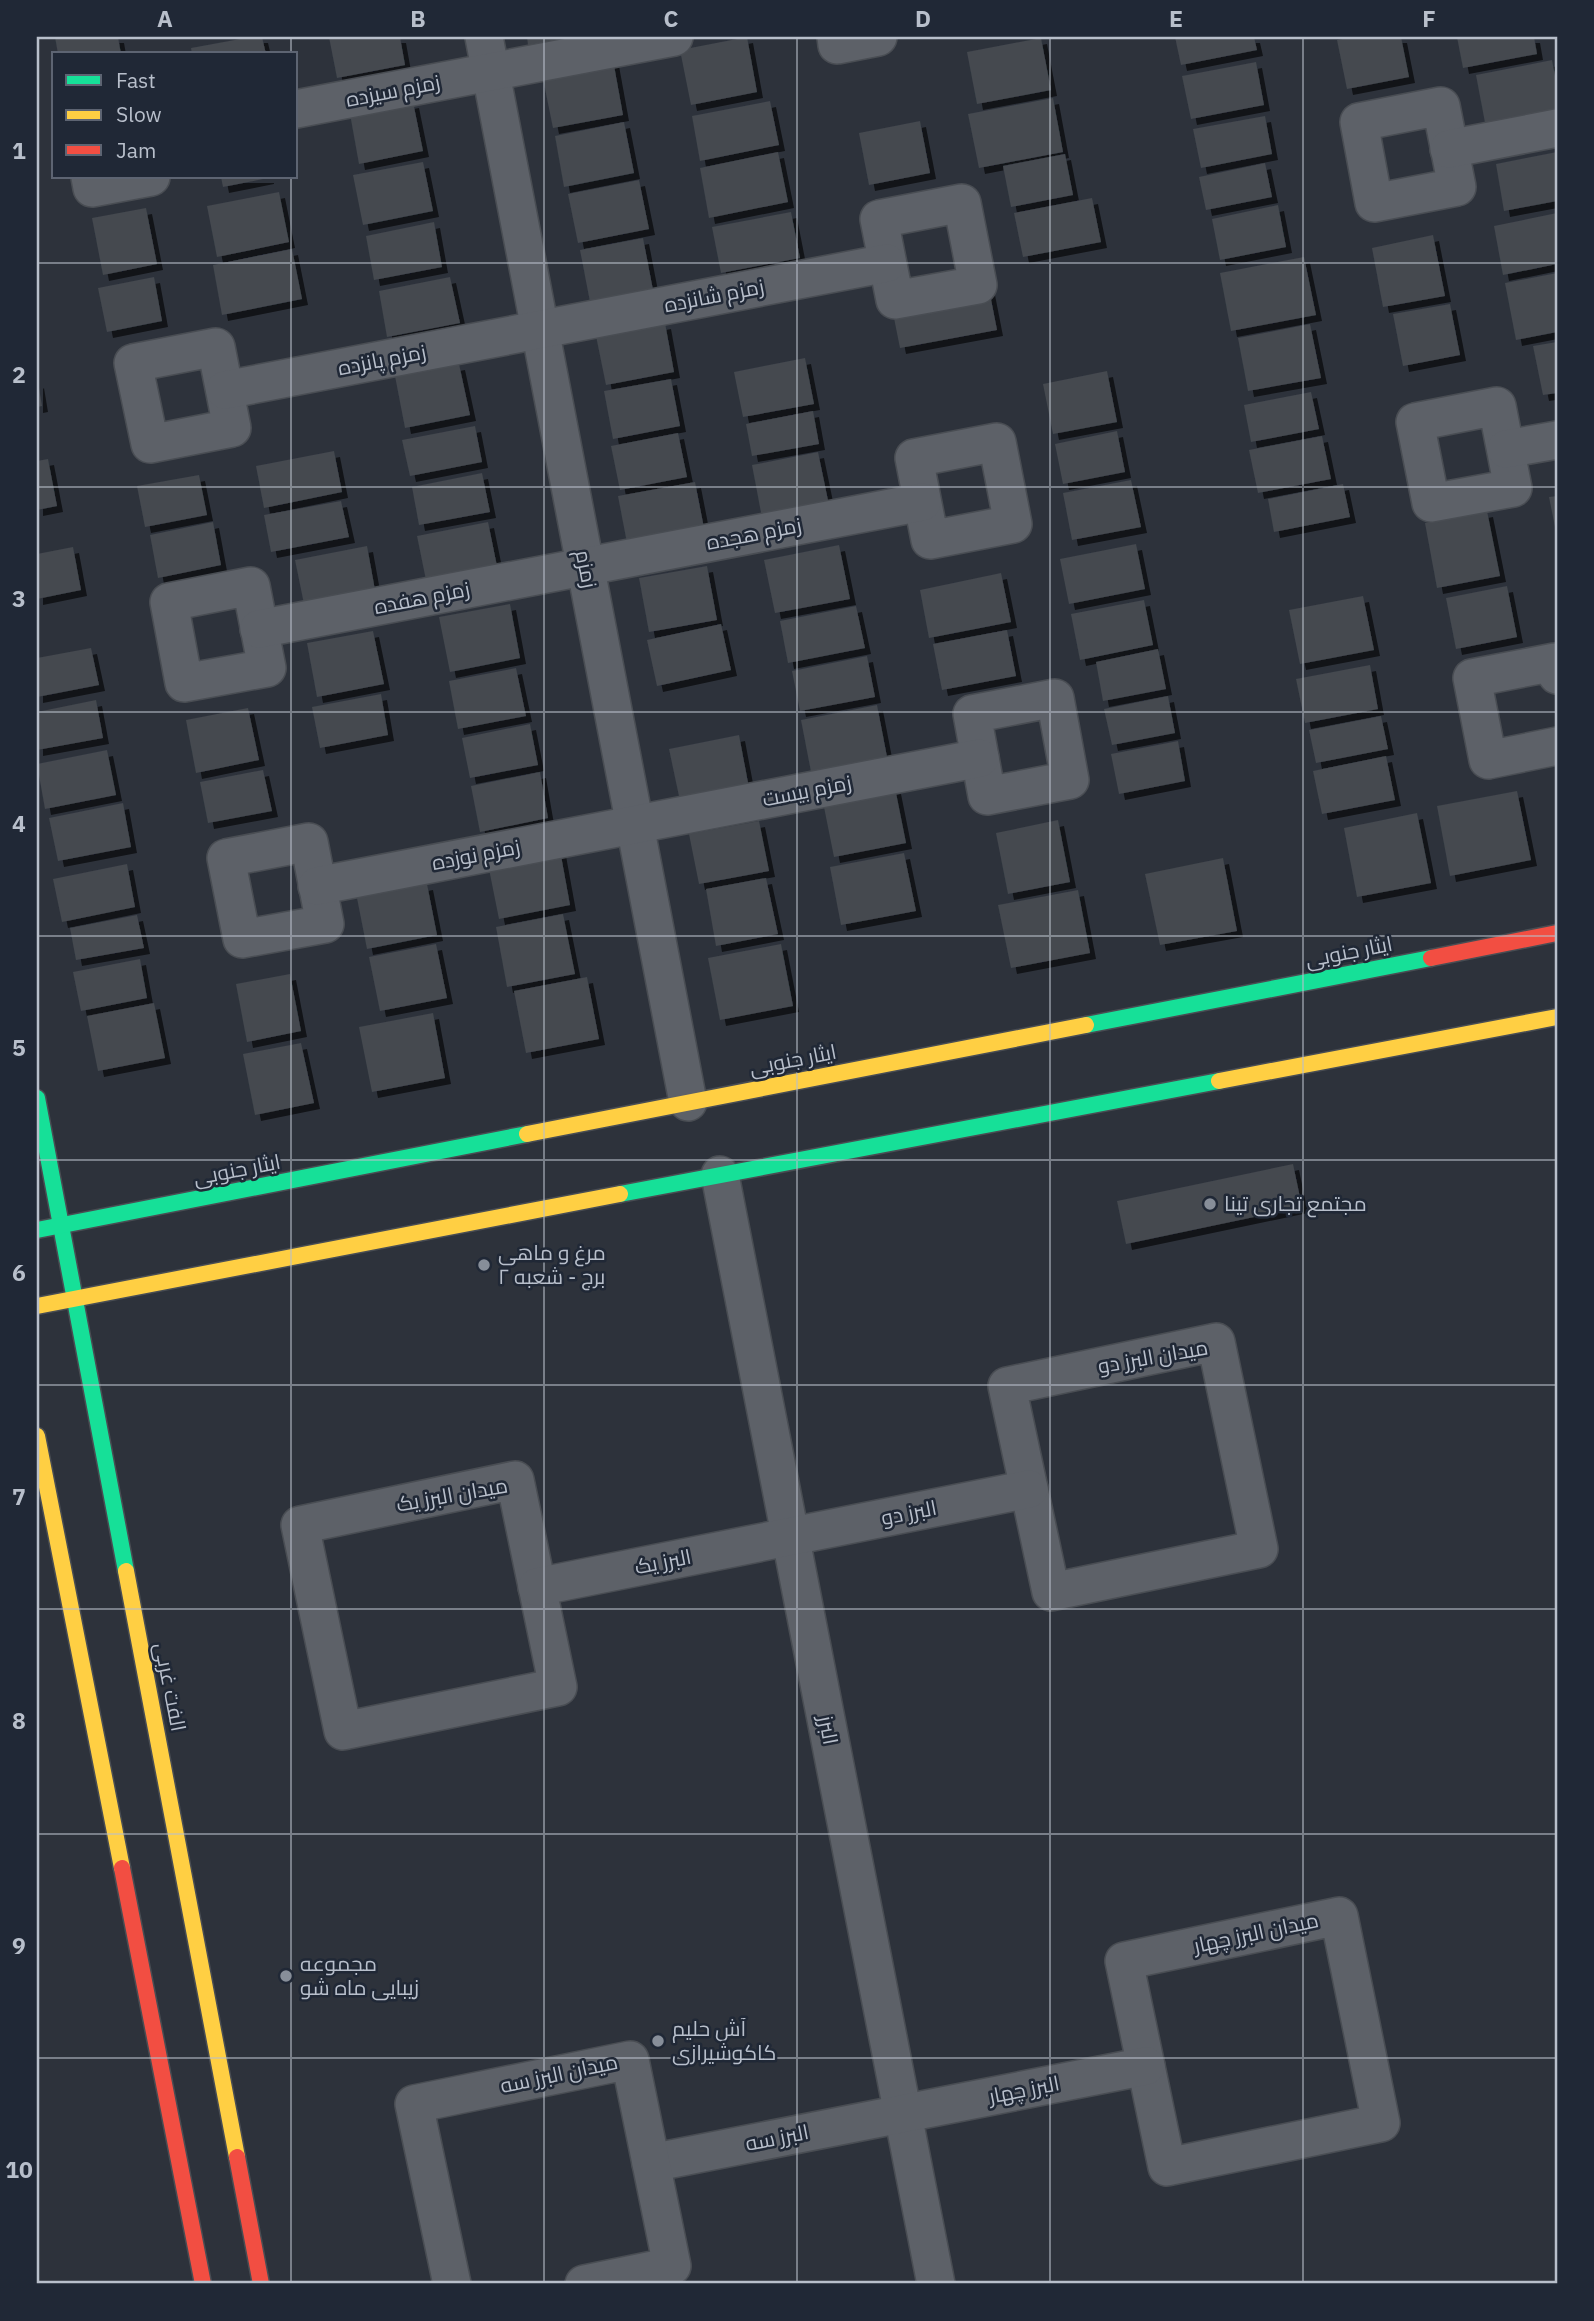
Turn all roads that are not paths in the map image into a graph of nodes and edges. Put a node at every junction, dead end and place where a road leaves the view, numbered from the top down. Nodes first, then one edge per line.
1 (484, 37) edge
2 (674, 37) edge
3 (836, 37) edge
4 (878, 37) edge
5 (490, 72) junction
6 (298, 109) edge
7 (1557, 128) edge
8 (1449, 149) dead end
9 (89, 178) edge
10 (146, 178) edge
11 (887, 263) dead end
12 (540, 330) junction
13 (225, 390) dead end
14 (1557, 439) edge
15 (1506, 449) dead end
16 (922, 502) dead end
17 (585, 566) junction
18 (260, 629) dead end
19 (1557, 675) edge
20 (1557, 746) edge
21 (980, 758) dead end
22 (634, 824) junction
23 (317, 886) dead end
24 (1557, 933) edge
25 (1557, 1017) edge
26 (37, 1098) edge
27 (688, 1102) junction
28 (720, 1175) junction
29 (61, 1226) junction
30 (37, 1230) edge
31 (75, 1297) junction
32 (37, 1307) edge
33 (37, 1436) edge
34 (1029, 1489) junction
35 (790, 1537) junction
36 (537, 1587) junction
37 (1146, 2066) junction
38 (902, 2113) junction
39 (651, 2163) junction
40 (203, 2284) edge
41 (261, 2284) edge
42 (452, 2284) edge
43 (584, 2284) edge
44 (936, 2284) edge

1 - 5 street, زمزم
2 - 5 street, زمزم سیزده
3 - 4 street
5 - 6 street, زمزم سیزده
5 - 12 street, زمزم
7 - 8 street
9 - 10 street
11 - 12 street, زمزم شانزده
12 - 13 street, زمزم پانزده
12 - 17 street, زمزم
14 - 15 street
16 - 17 street, زمزم هجده
17 - 18 street, زمزم هفده
17 - 22 street, زمزم
19 - 20 street
21 - 22 street, زمزم بیست
22 - 23 street, زمزم نوزده
22 - 27 street, زمزم
24 - 27 main road, ایثار جنوبی
25 - 28 main road
26 - 29 main road, الفت غربی
27 - 29 main road, ایثار جنوبی
28 - 31 main road
28 - 35 street, البرز
29 - 30 main road, ایثار جنوبی
29 - 31 main road, الفت غربی
31 - 32 main road
31 - 41 main road, الفت غربی
33 - 40 main road
34 - 34 street, میدان البرز دو
34 - 35 street, البرز دو
35 - 36 street, البرز یک
35 - 38 street, البرز
36 - 36 street, میدان البرز یک
37 - 37 street, میدان البرز چهار
37 - 38 street, البرز چهار
38 - 39 street, البرز سه
38 - 44 street, البرز
39 - 42 street, میدان البرز سه
39 - 43 street, میدان البرز سه

